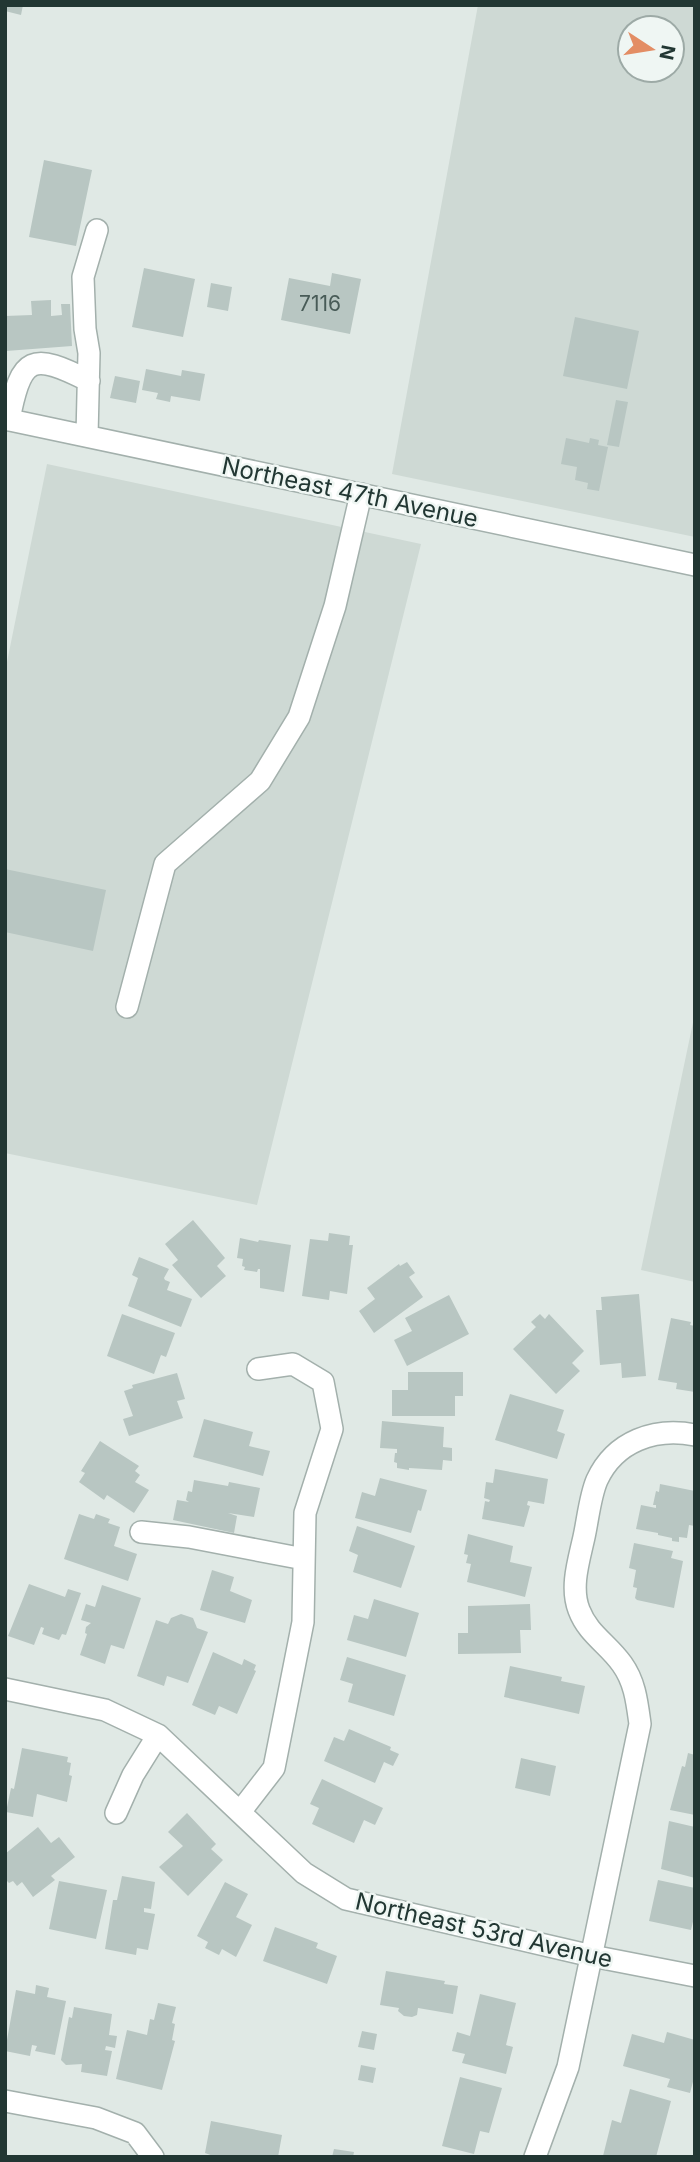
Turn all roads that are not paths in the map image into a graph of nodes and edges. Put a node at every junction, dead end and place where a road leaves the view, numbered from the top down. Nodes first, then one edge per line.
1 (97, 230) dead end
2 (89, 380) junction
3 (7, 419) edge
4 (87, 436) junction
5 (361, 494) junction
6 (695, 565) edge
7 (127, 1007) dead end
8 (258, 1369) dead end
9 (695, 1435) edge
10 (141, 1532) dead end
11 (304, 1559) junction
12 (5, 1689) edge
13 (158, 1735) junction
14 (240, 1812) junction
15 (116, 1814) dead end
16 (592, 1956) junction
17 (695, 1976) edge
18 (5, 2101) edge
19 (153, 2157) edge
20 (535, 2157) edge

1 - 2 street
2 - 3 street
2 - 4 street
3 - 4 street, Northeast 47th Avenue
4 - 5 street, Northeast 47th Avenue
5 - 6 street, Northeast 47th Avenue
5 - 7 street
8 - 11 street
9 - 16 street
10 - 11 street
11 - 14 street
12 - 13 street, Northeast 53rd Avenue
13 - 14 street, Northeast 53rd Avenue
13 - 15 street
14 - 16 street, Northeast 53rd Avenue
16 - 17 street, Northeast 53rd Avenue
16 - 20 street
18 - 19 street

